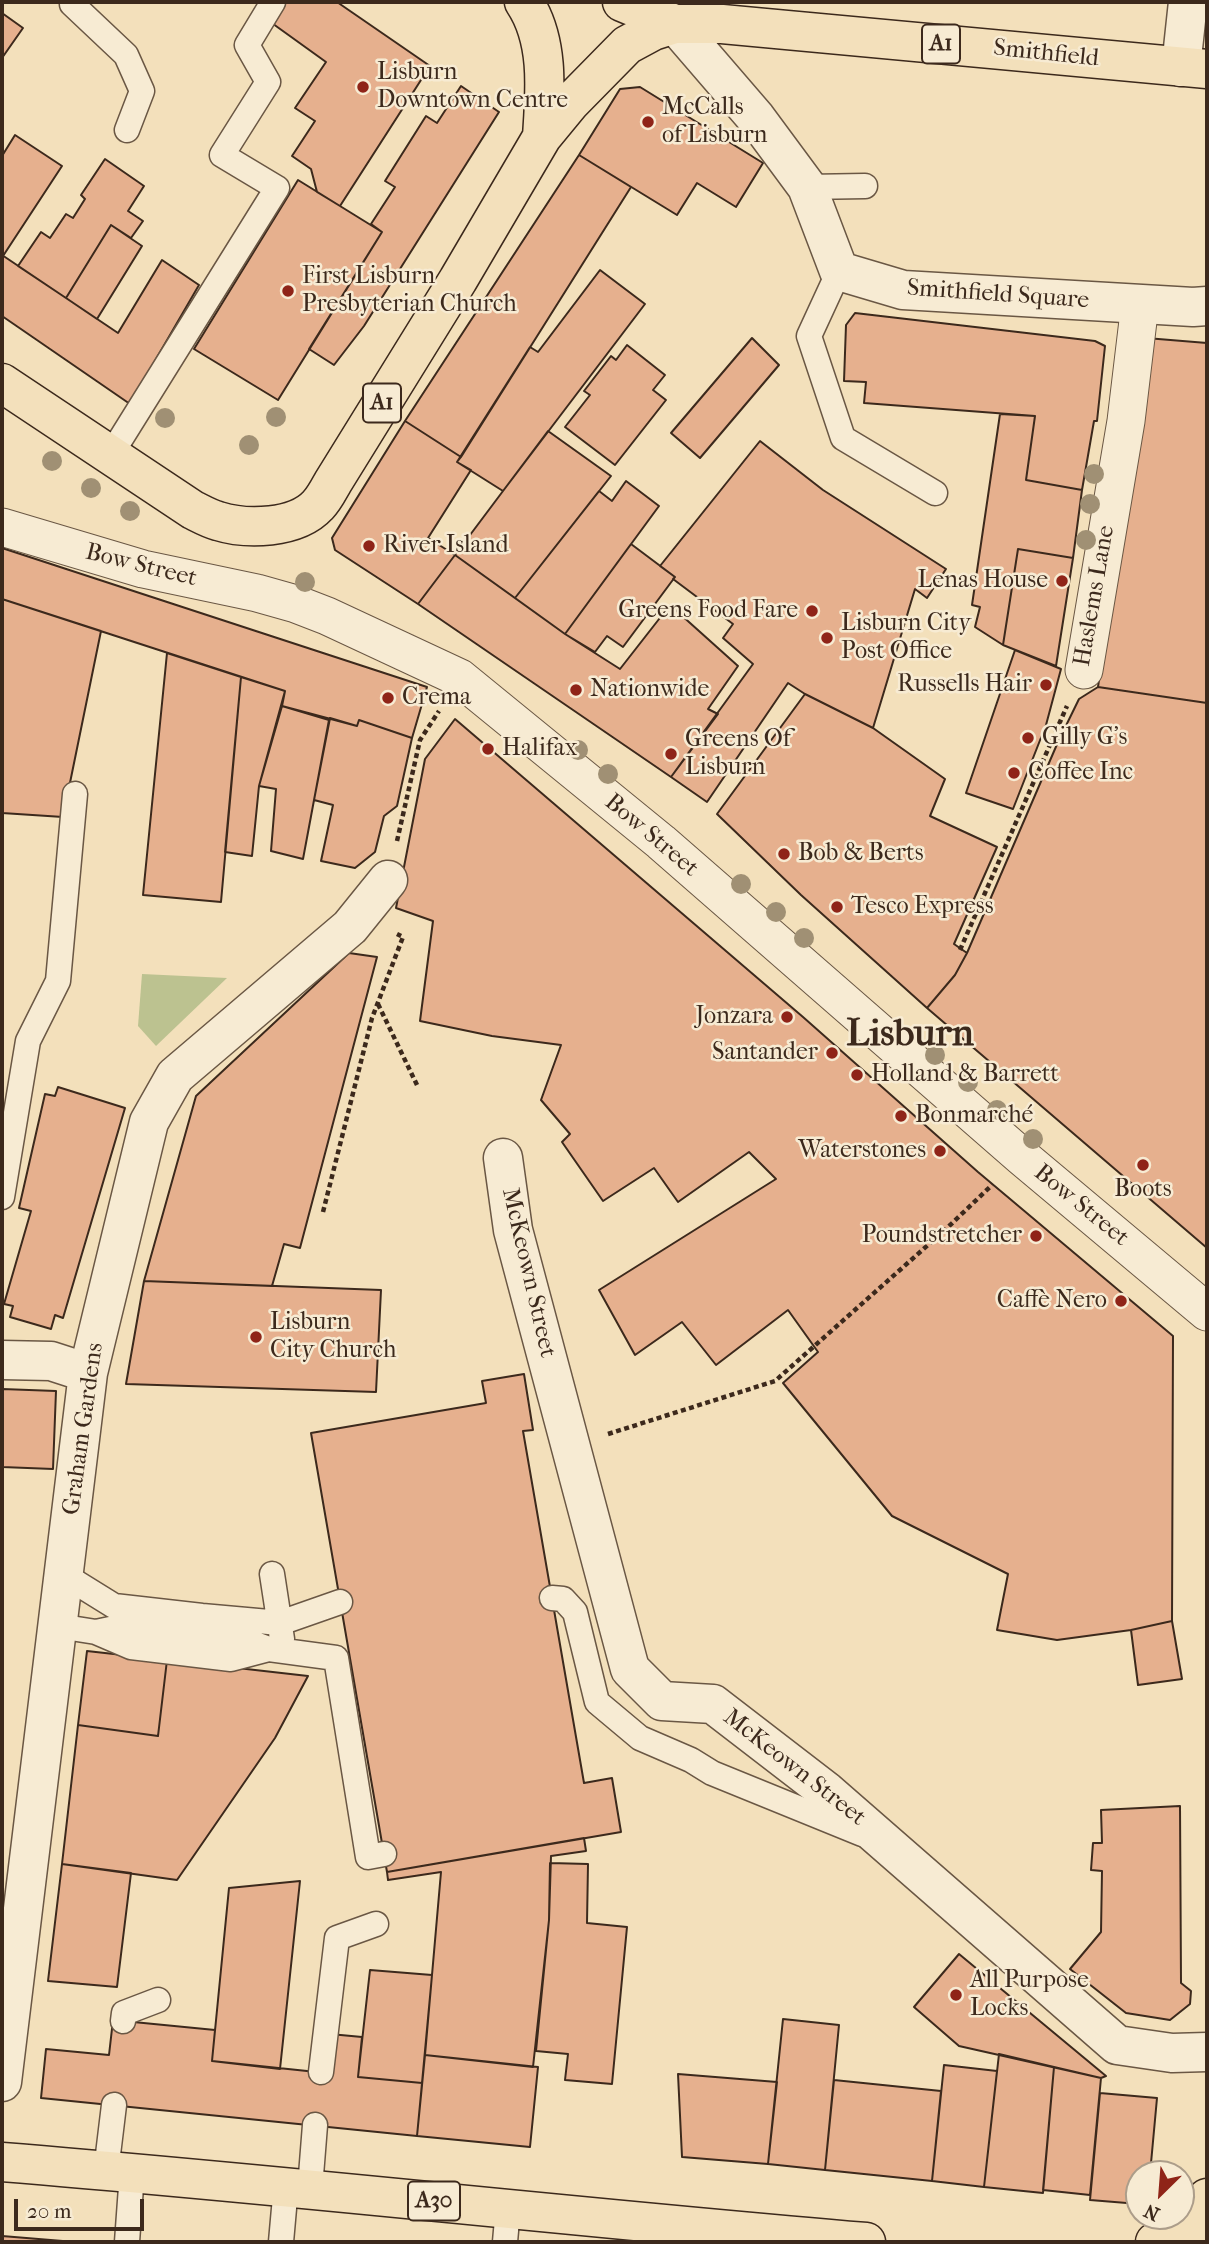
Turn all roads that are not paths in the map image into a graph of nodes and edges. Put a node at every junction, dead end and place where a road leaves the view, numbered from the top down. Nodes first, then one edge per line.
1 (273, 2) edge
2 (524, 2) edge
3 (1188, 2) edge
4 (71, 3) edge
5 (630, 4) edge
6 (676, 23) junction
7 (1194, 68) edge
8 (127, 130) dead end
9 (542, 137) junction
10 (865, 186) dead end
11 (807, 187) junction
12 (839, 271) junction
13 (1140, 304) junction
14 (1207, 306) edge
15 (2, 383) edge
16 (110, 456) junction
17 (935, 493) dead end
18 (2, 527) edge
19 (1084, 670) road end
20 (75, 794) dead end
21 (388, 880) road end
22 (503, 1158) dead end
23 (2, 1197) edge
24 (1207, 1312) edge
25 (2, 1360) edge
26 (88, 1373) junction
27 (272, 1574) dead end
28 (64, 1575) junction
29 (552, 1598) dead end
30 (340, 1602) dead end
31 (280, 1623) junction
32 (58, 1626) junction
33 (276, 1650) junction
34 (892, 1846) junction
35 (384, 1854) dead end
36 (376, 1924) dead end
37 (158, 2000) dead end
38 (123, 2021) dead end
39 (1207, 2052) edge
40 (321, 2072) dead end
41 (2, 2082) edge
42 (114, 2105) dead end
43 (315, 2125) dead end
44 (2, 2162) edge
45 (119, 2172) junction
46 (298, 2187) junction
47 (1207, 2197) edge
48 (507, 2225) edge
49 (715, 2236) edge
50 (127, 2242) edge
51 (281, 2242) edge
52 (866, 2242) edge
53 (1155, 2242) edge

1 - 16 lane
2 - 9 main road, A1
3 - 7 street
4 - 8 lane
5 - 6 main road, A1
6 - 7 main road, Smithfield / A1
6 - 9 main road, A1
6 - 11 street
9 - 16 main road, A1
10 - 11 lane
11 - 12 street
12 - 13 street, Smithfield Square
12 - 17 lane
13 - 14 street, Smithfield Square
13 - 19 street, Haslems Lane
15 - 16 main road, A1
18 - 24 street, Bow Street
20 - 23 lane
21 - 26 street, Graham Gardens
22 - 34 street, McKeown Street
25 - 26 street
26 - 28 street, Graham Gardens
27 - 31 lane
28 - 31 lane
28 - 32 street, Graham Gardens
29 - 34 lane
30 - 31 lane
31 - 33 lane
32 - 33 lane
32 - 41 street, Graham Gardens
33 - 35 lane
34 - 39 street, McKeown Street
36 - 40 lane
37 - 38 lane
42 - 45 lane
43 - 46 lane
44 - 45 main road, A30
45 - 46 main road, A30
45 - 50 lane
46 - 48 main road, A30
46 - 51 lane
47 - 53 main road
48 - 49 main road, A30
49 - 52 main road, A30

